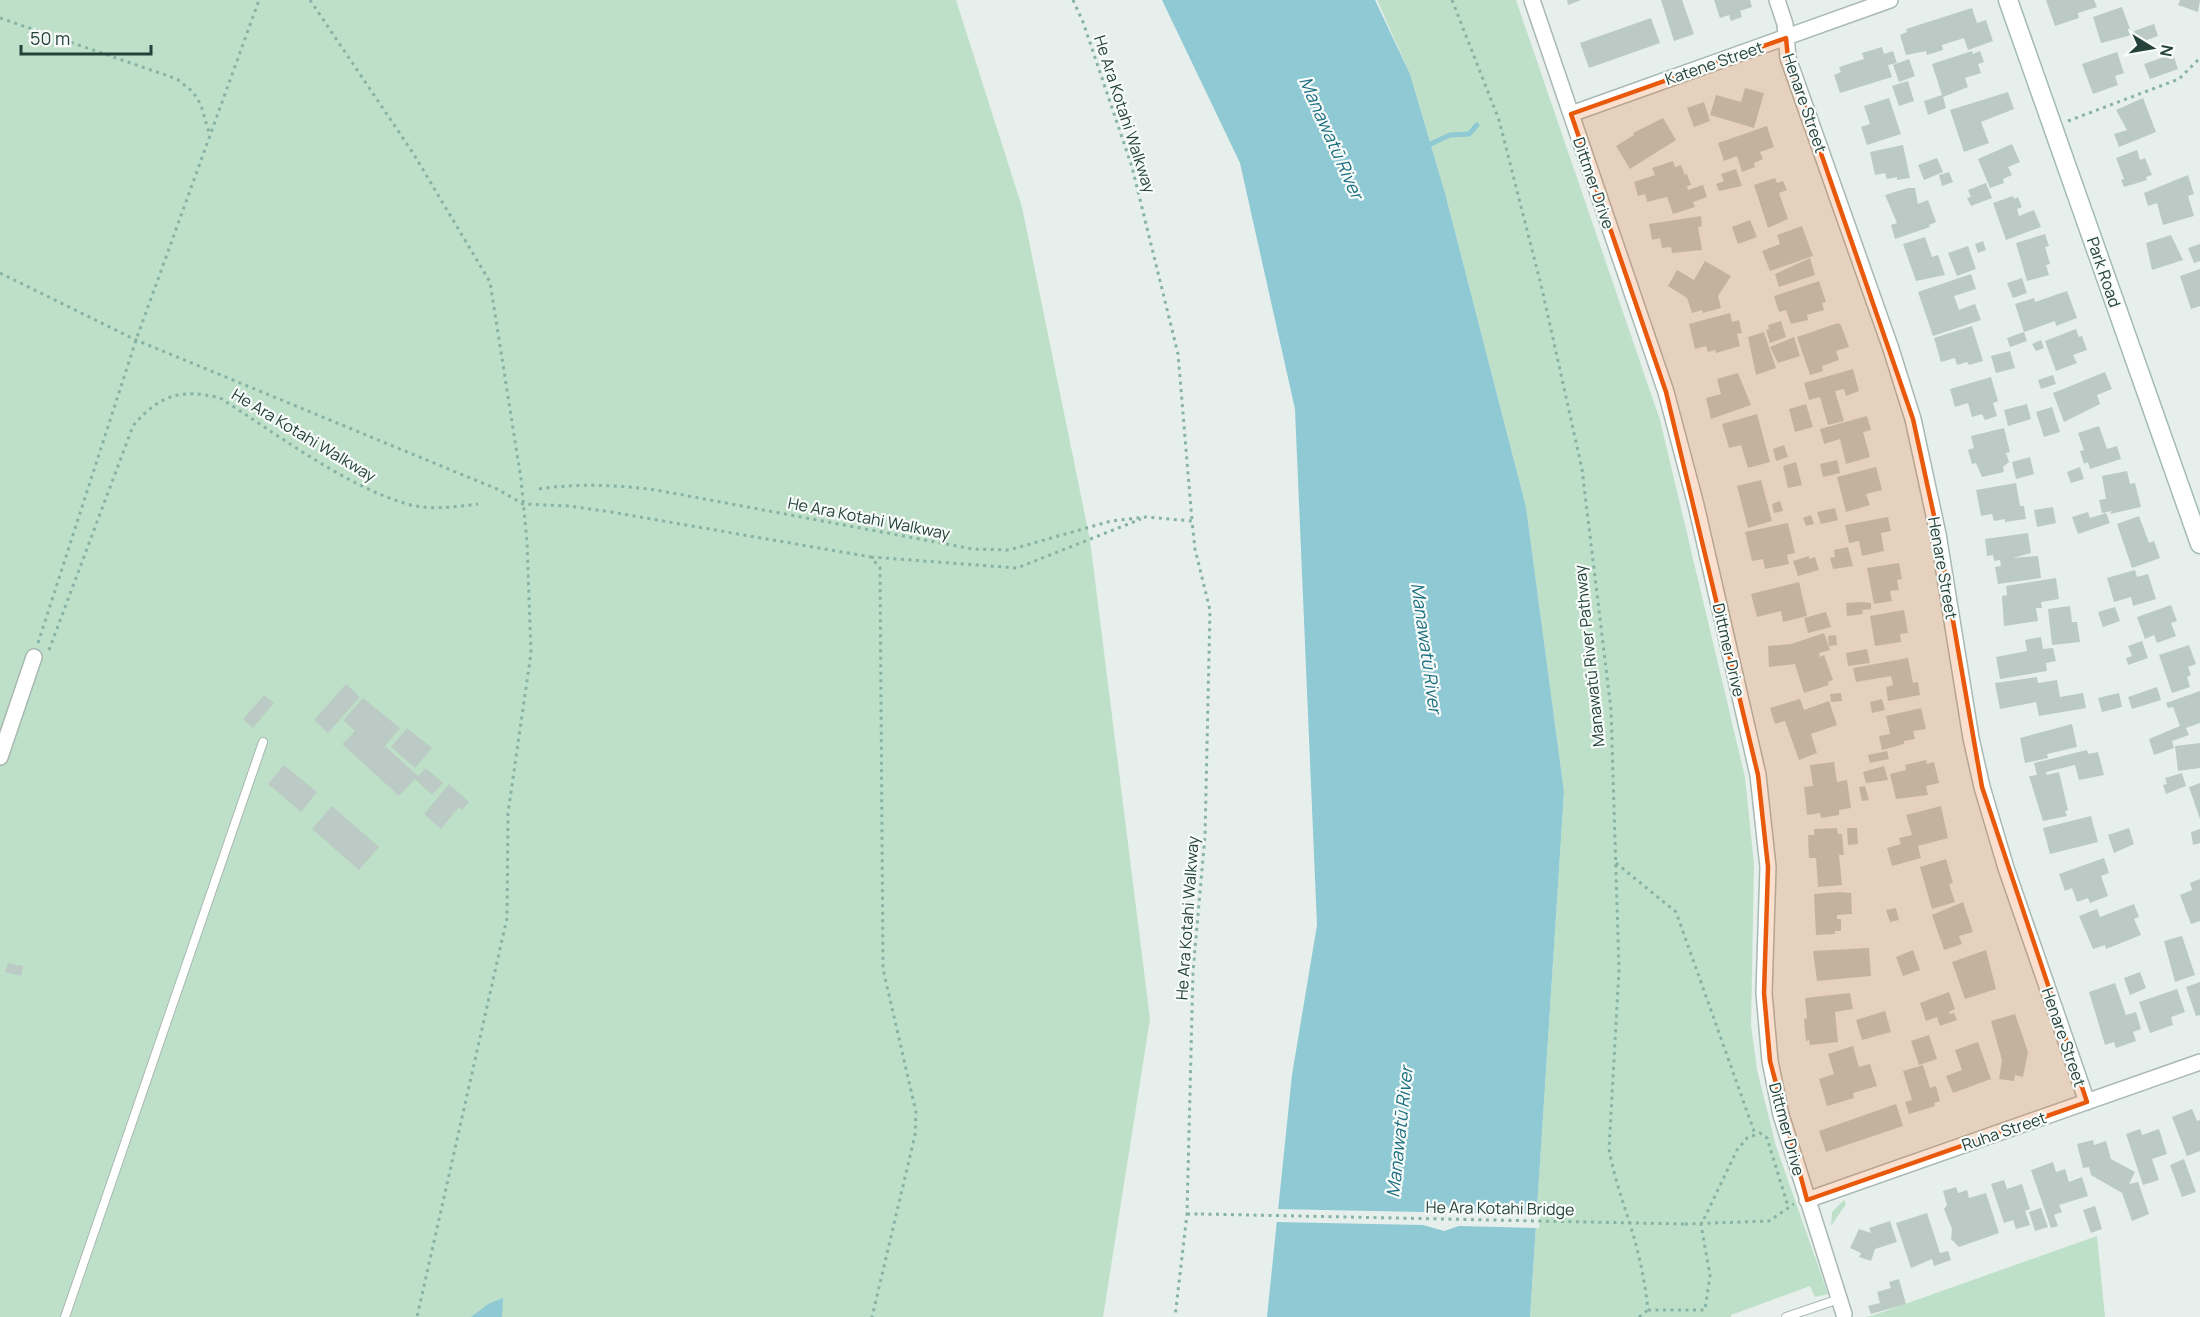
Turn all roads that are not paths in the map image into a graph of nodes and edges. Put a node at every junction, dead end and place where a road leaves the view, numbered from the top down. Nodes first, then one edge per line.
1 (1532, 0) edge
2 (1777, 0) edge
3 (1890, 0) edge
4 (2008, 0) edge
5 (1786, 38) junction
6 (1571, 114) junction
7 (2200, 544) edge
8 (34, 657) road end
9 (263, 742) dead end
10 (0, 757) edge
11 (2200, 1062) edge
12 (2087, 1102) junction
13 (1807, 1200) junction
14 (1839, 1299) junction
15 (1845, 1315) edge
16 (65, 1317) edge
17 (1786, 1317) edge

1 - 6 street, Dittmer Drive
2 - 5 street, Henare Street
3 - 5 street, Katene Street
4 - 7 main road, Park Road
5 - 6 street, Katene Street
5 - 12 street, Henare Street
6 - 13 street, Dittmer Drive
8 - 10 street
9 - 16 lane
11 - 12 street, Ruha Street
12 - 13 street, Ruha Street
13 - 14 street, Dittmer Drive
14 - 15 street, Dittmer Drive
14 - 17 lane

